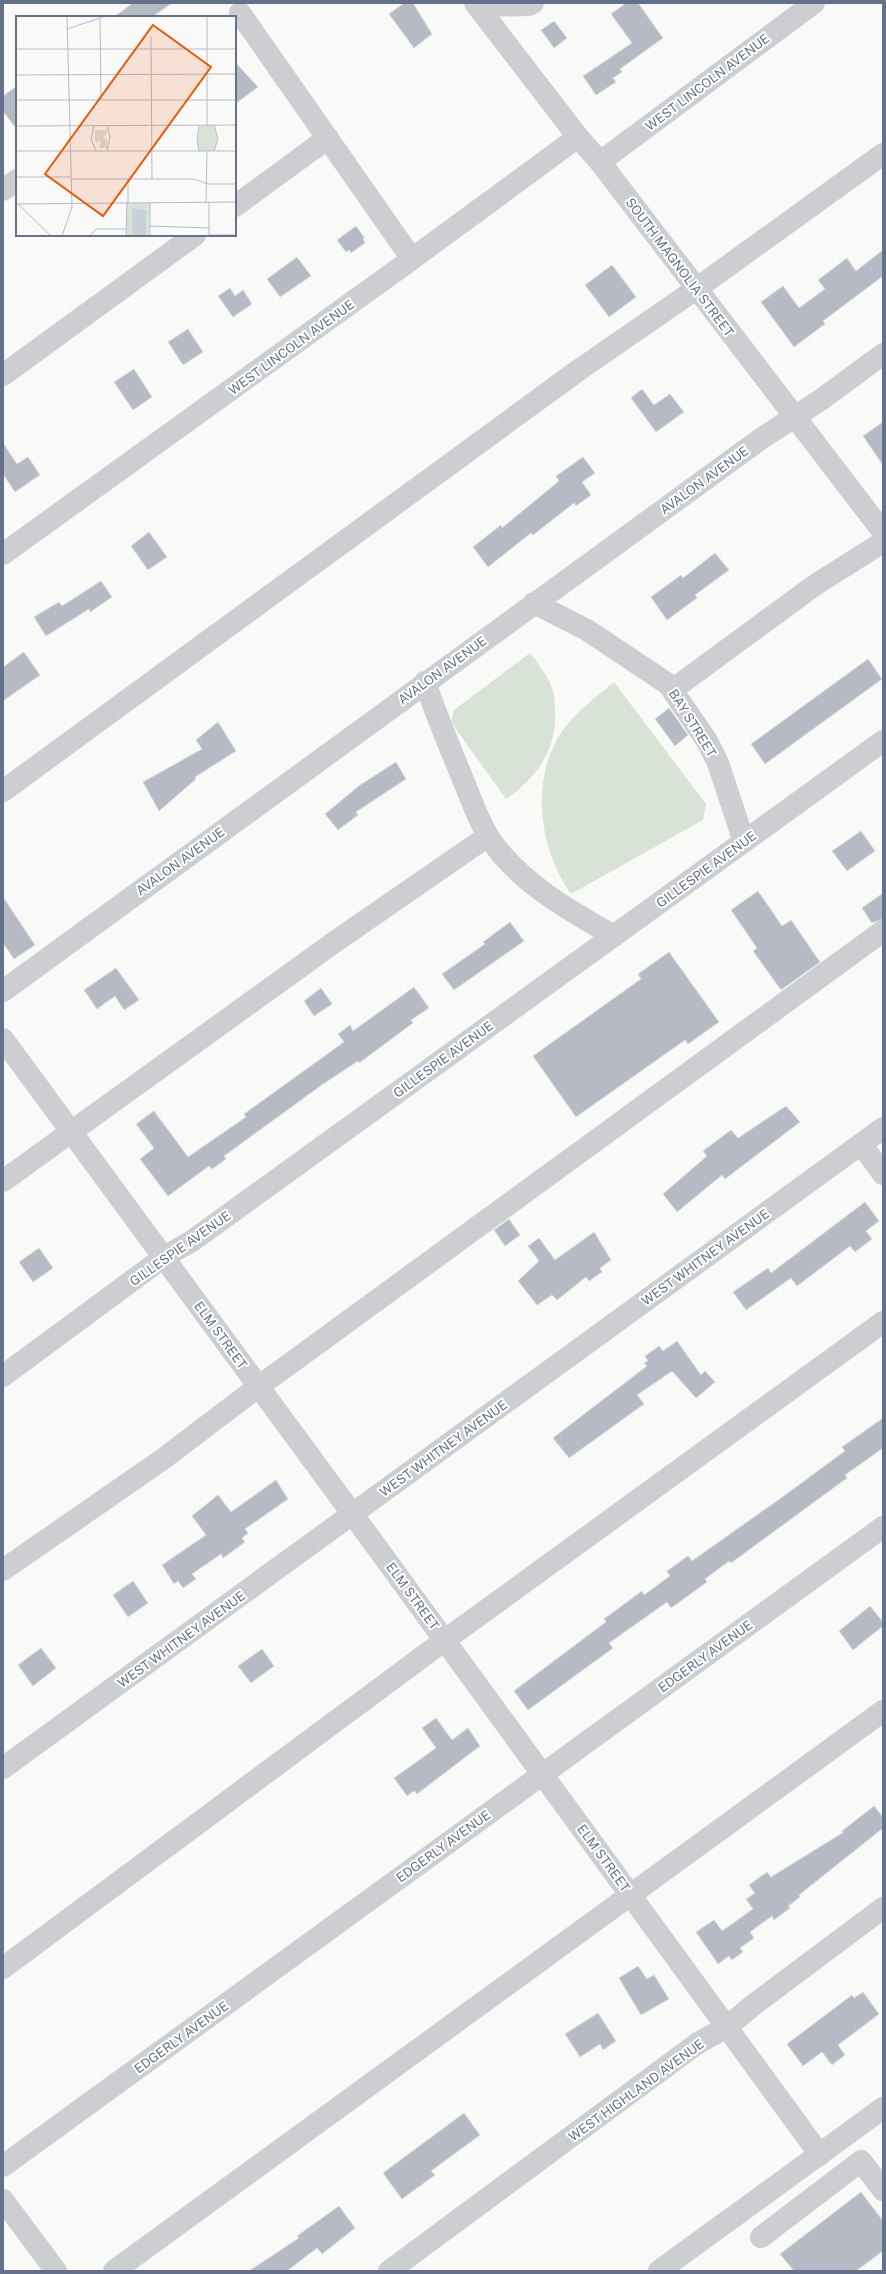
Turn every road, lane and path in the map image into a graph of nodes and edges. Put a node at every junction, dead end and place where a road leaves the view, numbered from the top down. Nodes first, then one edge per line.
1 (533, 3) edge
2 (814, 3) edge
3 (476, 5) edge
4 (243, 11) edge
5 (578, 137) junction
6 (328, 138) junction
7 (883, 154) edge
8 (600, 162) junction
9 (16, 181) edge
10 (3, 190) edge
11 (236, 205) edge
12 (194, 236) edge
13 (412, 260) junction
14 (696, 289) junction
15 (883, 354) edge
16 (3, 375) edge
17 (795, 417) junction
18 (883, 532) edge
19 (883, 542) edge
20 (5, 547) edge
21 (534, 603) junction
22 (425, 682) junction
23 (672, 690) junction
24 (883, 741) edge
25 (3, 791) edge
26 (488, 836) junction
27 (744, 842) junction
28 (883, 931) edge
29 (614, 936) junction
30 (3, 991) edge
31 (3, 1039) edge
32 (883, 1128) edge
33 (72, 1132) junction
34 (861, 1144) junction
35 (883, 1174) edge
36 (3, 1181) edge
37 (164, 1257) junction
38 (883, 1322) edge
39 (3, 1376) edge
40 (258, 1387) junction
41 (352, 1515) junction
42 (883, 1527) edge
43 (3, 1570) edge
44 (445, 1640) junction
45 (883, 1711) edge
46 (3, 1768) edge
47 (543, 1774) junction
48 (630, 1895) junction
49 (883, 1908) edge
50 (3, 1968) edge
51 (727, 2027) junction
52 (883, 2108) edge
53 (820, 2155) junction
54 (3, 2166) edge
55 (883, 2190) edge
56 (3, 2200) edge
57 (762, 2237) dead end
58 (56, 2271) edge
59 (114, 2271) edge
60 (389, 2271) edge
61 (659, 2271) edge

1 - 3 street
2 - 8 street, WEST LINCOLN AVENUE
3 - 5 street, SOUTH MAGNOLIA STREET
4 - 6 street
5 - 8 street, SOUTH MAGNOLIA STREET
5 - 13 street, WEST LINCOLN AVENUE
6 - 11 street
6 - 13 street
7 - 14 street
8 - 14 street, SOUTH MAGNOLIA STREET
9 - 10 street
12 - 16 street
13 - 20 street, WEST LINCOLN AVENUE
14 - 17 street, SOUTH MAGNOLIA STREET
14 - 25 street
15 - 17 street, AVALON AVENUE
17 - 18 street, SOUTH MAGNOLIA STREET
17 - 21 street, AVALON AVENUE
19 - 23 street
21 - 22 street, AVALON AVENUE
21 - 23 street, BAY STREET
22 - 26 street
22 - 30 street, AVALON AVENUE
23 - 27 street, BAY STREET
24 - 27 street, GILLESPIE AVENUE
26 - 29 street
26 - 33 street
27 - 29 street, GILLESPIE AVENUE
28 - 40 street
29 - 37 street, GILLESPIE AVENUE
31 - 33 street, ELM STREET
32 - 34 street, WEST WHITNEY AVENUE
33 - 36 street
33 - 37 street, ELM STREET
34 - 35 street
34 - 41 street, WEST WHITNEY AVENUE
37 - 39 street, GILLESPIE AVENUE
37 - 40 street, ELM STREET
38 - 44 street
40 - 41 street, ELM STREET
40 - 43 street
41 - 44 street, ELM STREET
41 - 46 street, WEST WHITNEY AVENUE
42 - 47 street, EDGERLY AVENUE
44 - 47 street, ELM STREET
44 - 50 street
45 - 48 street
47 - 48 street, ELM STREET
47 - 54 street, EDGERLY AVENUE
48 - 51 street, ELM STREET
48 - 59 street
49 - 51 street, WEST HIGHLAND AVENUE
51 - 53 street, ELM STREET
51 - 60 street, WEST HIGHLAND AVENUE
52 - 53 street
53 - 61 street
55 - 57 street
56 - 58 street

